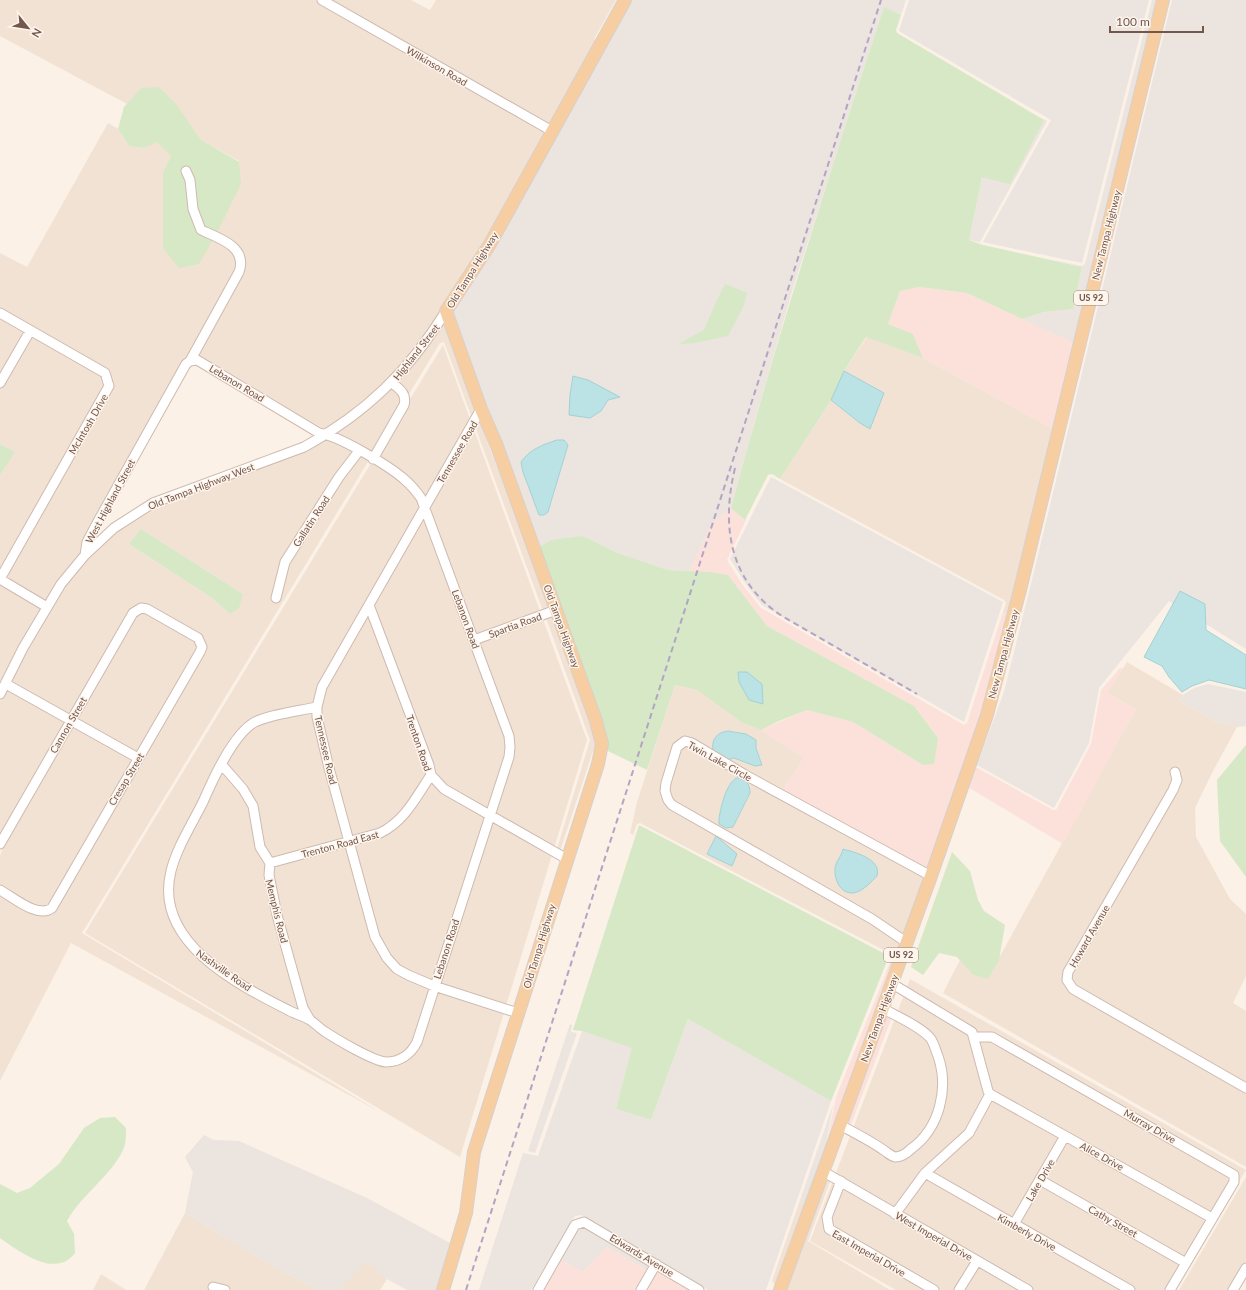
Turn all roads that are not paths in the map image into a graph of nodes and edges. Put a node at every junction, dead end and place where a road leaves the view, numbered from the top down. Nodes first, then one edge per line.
1 (322, 0) edge
2 (624, 0) edge
3 (1163, 0) edge
4 (552, 131) junction
5 (186, 171) dead end
6 (446, 311) junction
7 (0, 313) edge
8 (30, 331) junction
9 (190, 361) junction
10 (0, 383) edge
11 (392, 383) junction
12 (482, 409) junction
13 (327, 434) junction
14 (359, 451) junction
15 (373, 459) junction
16 (426, 507) junction
17 (85, 555) junction
18 (0, 579) edge
19 (276, 598) dead end
20 (370, 605) junction
21 (47, 607) junction
22 (139, 609) joint
23 (556, 610) junction
24 (474, 640) junction
25 (6, 684) junction
26 (0, 694) edge
27 (317, 706) junction
28 (71, 720) junction
29 (138, 758) junction
30 (222, 765) junction
31 (1175, 772) dead end
32 (431, 776) junction
33 (490, 815) junction
34 (349, 842) junction
35 (0, 844) edge
36 (567, 859) junction
37 (270, 863) junction
38 (931, 876) junction
39 (0, 890) edge
40 (906, 942) junction
41 (891, 983) junction
42 (434, 986) junction
43 (882, 1008) junction
44 (518, 1013) junction
45 (310, 1020) junction
46 (974, 1037) junction
47 (1246, 1088) edge
48 (990, 1094) junction
49 (840, 1125) junction
50 (1065, 1136) junction
51 (824, 1172) junction
52 (924, 1173) junction
53 (1040, 1180) junction
54 (841, 1181) junction
55 (895, 1214) junction
56 (1212, 1218) junction
57 (1014, 1224) junction
58 (977, 1261) junction
59 (1186, 1262) junction
60 (656, 1264) junction
61 (1246, 1268) edge
62 (214, 1287) dead end
63 (225, 1290) edge
64 (443, 1290) edge
65 (538, 1290) edge
66 (641, 1290) edge
67 (699, 1290) edge
68 (780, 1290) edge
69 (934, 1290) edge
70 (959, 1290) edge
71 (1028, 1290) edge
72 (1130, 1290) edge
73 (1170, 1290) edge
74 (1233, 1290) edge

1 - 4 street, Wilkinson Road
2 - 4 main road, Old Tampa Highway
3 - 38 main road, New Tampa Highway / US 92
4 - 6 main road, Old Tampa Highway
5 - 9 street, West Highland Street
6 - 11 street, Highland Street
6 - 12 main road, Old Tampa Highway
7 - 8 street, McIntosh Drive
8 - 10 street
8 - 18 street, McIntosh Drive
9 - 13 street, Lebanon Road
9 - 17 street, West Highland Street
11 - 13 street, Highland Street
11 - 15 street
12 - 16 street, Tennessee Road
12 - 23 main road, Old Tampa Highway
13 - 14 street, Lebanon Road
13 - 17 street, Old Tampa Highway West
14 - 15 street, Lebanon Road
14 - 19 street, Gallatin Road
15 - 16 street, Lebanon Road
16 - 20 street, Tennessee Road
16 - 24 street, Lebanon Road
17 - 21 street, West Highland Street
18 - 21 street
20 - 27 street, Tennessee Road
20 - 32 street, Trenton Road
21 - 25 street, West Highland Street
22 - 28 street, Cannon Street
22 - 29 street, Cresap Street
23 - 24 street, Spartia Road
23 - 36 main road, Old Tampa Highway
24 - 33 street, Lebanon Road
25 - 26 street, West Highland Street
25 - 28 street
27 - 30 street, Nashville Road
27 - 34 street, Tennessee Road
28 - 29 street
28 - 35 street, Cannon Street
29 - 39 street, Cresap Street
30 - 37 street, Memphis Road
30 - 45 street, Nashville Road
31 - 47 street, Howard Avenue
32 - 33 street, Trenton Road
32 - 34 street, Trenton Road East
33 - 36 street, Trenton Road
33 - 42 street, Lebanon Road
34 - 37 street, Trenton Road East
34 - 42 street, Tennessee Road
36 - 44 main road, Old Tampa Highway
37 - 45 street, Memphis Road
38 - 40 main road, New Tampa Highway / US 92
38 - 40 street, Twin Lake Circle
40 - 41 main road, New Tampa Highway / US 92
41 - 43 main road, New Tampa Highway / US 92
41 - 46 street
42 - 44 street, Tennessee Road
42 - 45 street, Nashville Road
43 - 49 main road, New Tampa Highway / US 92
43 - 49 street
44 - 64 main road, Old Tampa Highway
46 - 48 street
46 - 56 street, Murray Drive
48 - 50 street, Alice Drive
48 - 52 street
49 - 51 main road, New Tampa Highway / US 92
50 - 53 street, Lake Drive
50 - 56 street, Alice Drive
51 - 54 street, West Imperial Drive
51 - 68 main road, New Tampa Highway / US 92
52 - 55 street
52 - 57 street, Kimberly Drive
53 - 57 street, Lake Drive
53 - 59 street, Cathy Street
54 - 55 street, West Imperial Drive
54 - 69 street, East Imperial Drive
55 - 58 street, West Imperial Drive
56 - 59 street, Murray Drive
57 - 72 street, Kimberly Drive
58 - 70 street
58 - 71 street, West Imperial Drive
59 - 73 street
60 - 65 street, Edwards Avenue
60 - 66 street
60 - 67 street, Edwards Avenue
61 - 74 street
62 - 63 street

